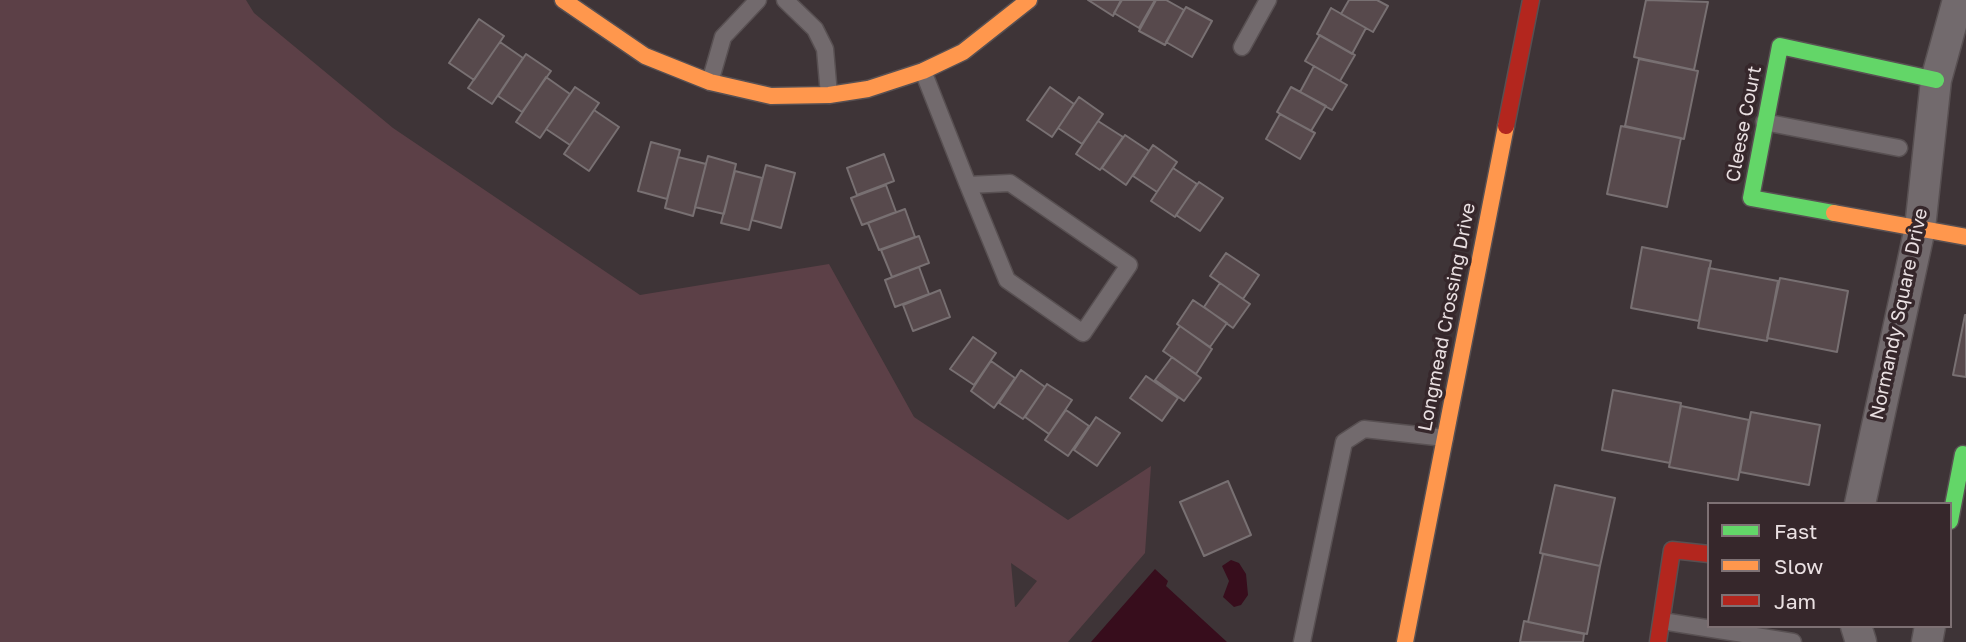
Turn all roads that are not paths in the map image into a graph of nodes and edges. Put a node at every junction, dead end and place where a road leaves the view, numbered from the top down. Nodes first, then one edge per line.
1 (563, 0) edge
2 (758, 0) edge
3 (785, 0) edge
4 (1029, 0) edge
5 (1268, 0) edge
6 (1531, 0) edge
7 (1958, 0) edge
8 (1242, 47) dead end
9 (923, 71) junction
10 (1936, 80) junction
11 (710, 82) junction
12 (829, 95) junction
13 (1764, 122) junction
14 (1899, 148) dead end
15 (968, 185) junction
16 (1920, 228) junction
17 (1966, 237) edge
18 (1445, 438) junction
19 (1963, 454) dead end
20 (1860, 502) edge
21 (1952, 510) edge
22 (1707, 554) edge
23 (1662, 621) junction
24 (1302, 642) edge
25 (1405, 642) edge
26 (1658, 642) edge
27 (1793, 642) edge

1 - 11 street
2 - 11 lane
3 - 12 lane
4 - 9 street
5 - 8 lane
6 - 18 street, Longmead Crossing Drive
7 - 10 street, Normandy Square Drive
9 - 12 street
9 - 15 lane
10 - 13 street, Cleese Court
10 - 16 street, Normandy Square Drive
11 - 12 street
13 - 14 lane
13 - 16 street, Cleese Court
15 - 15 lane
16 - 17 street
16 - 20 street, Normandy Square Drive
18 - 24 lane
18 - 25 street, Longmead Crossing Drive
19 - 21 street
22 - 23 street
23 - 26 street
23 - 27 lane

